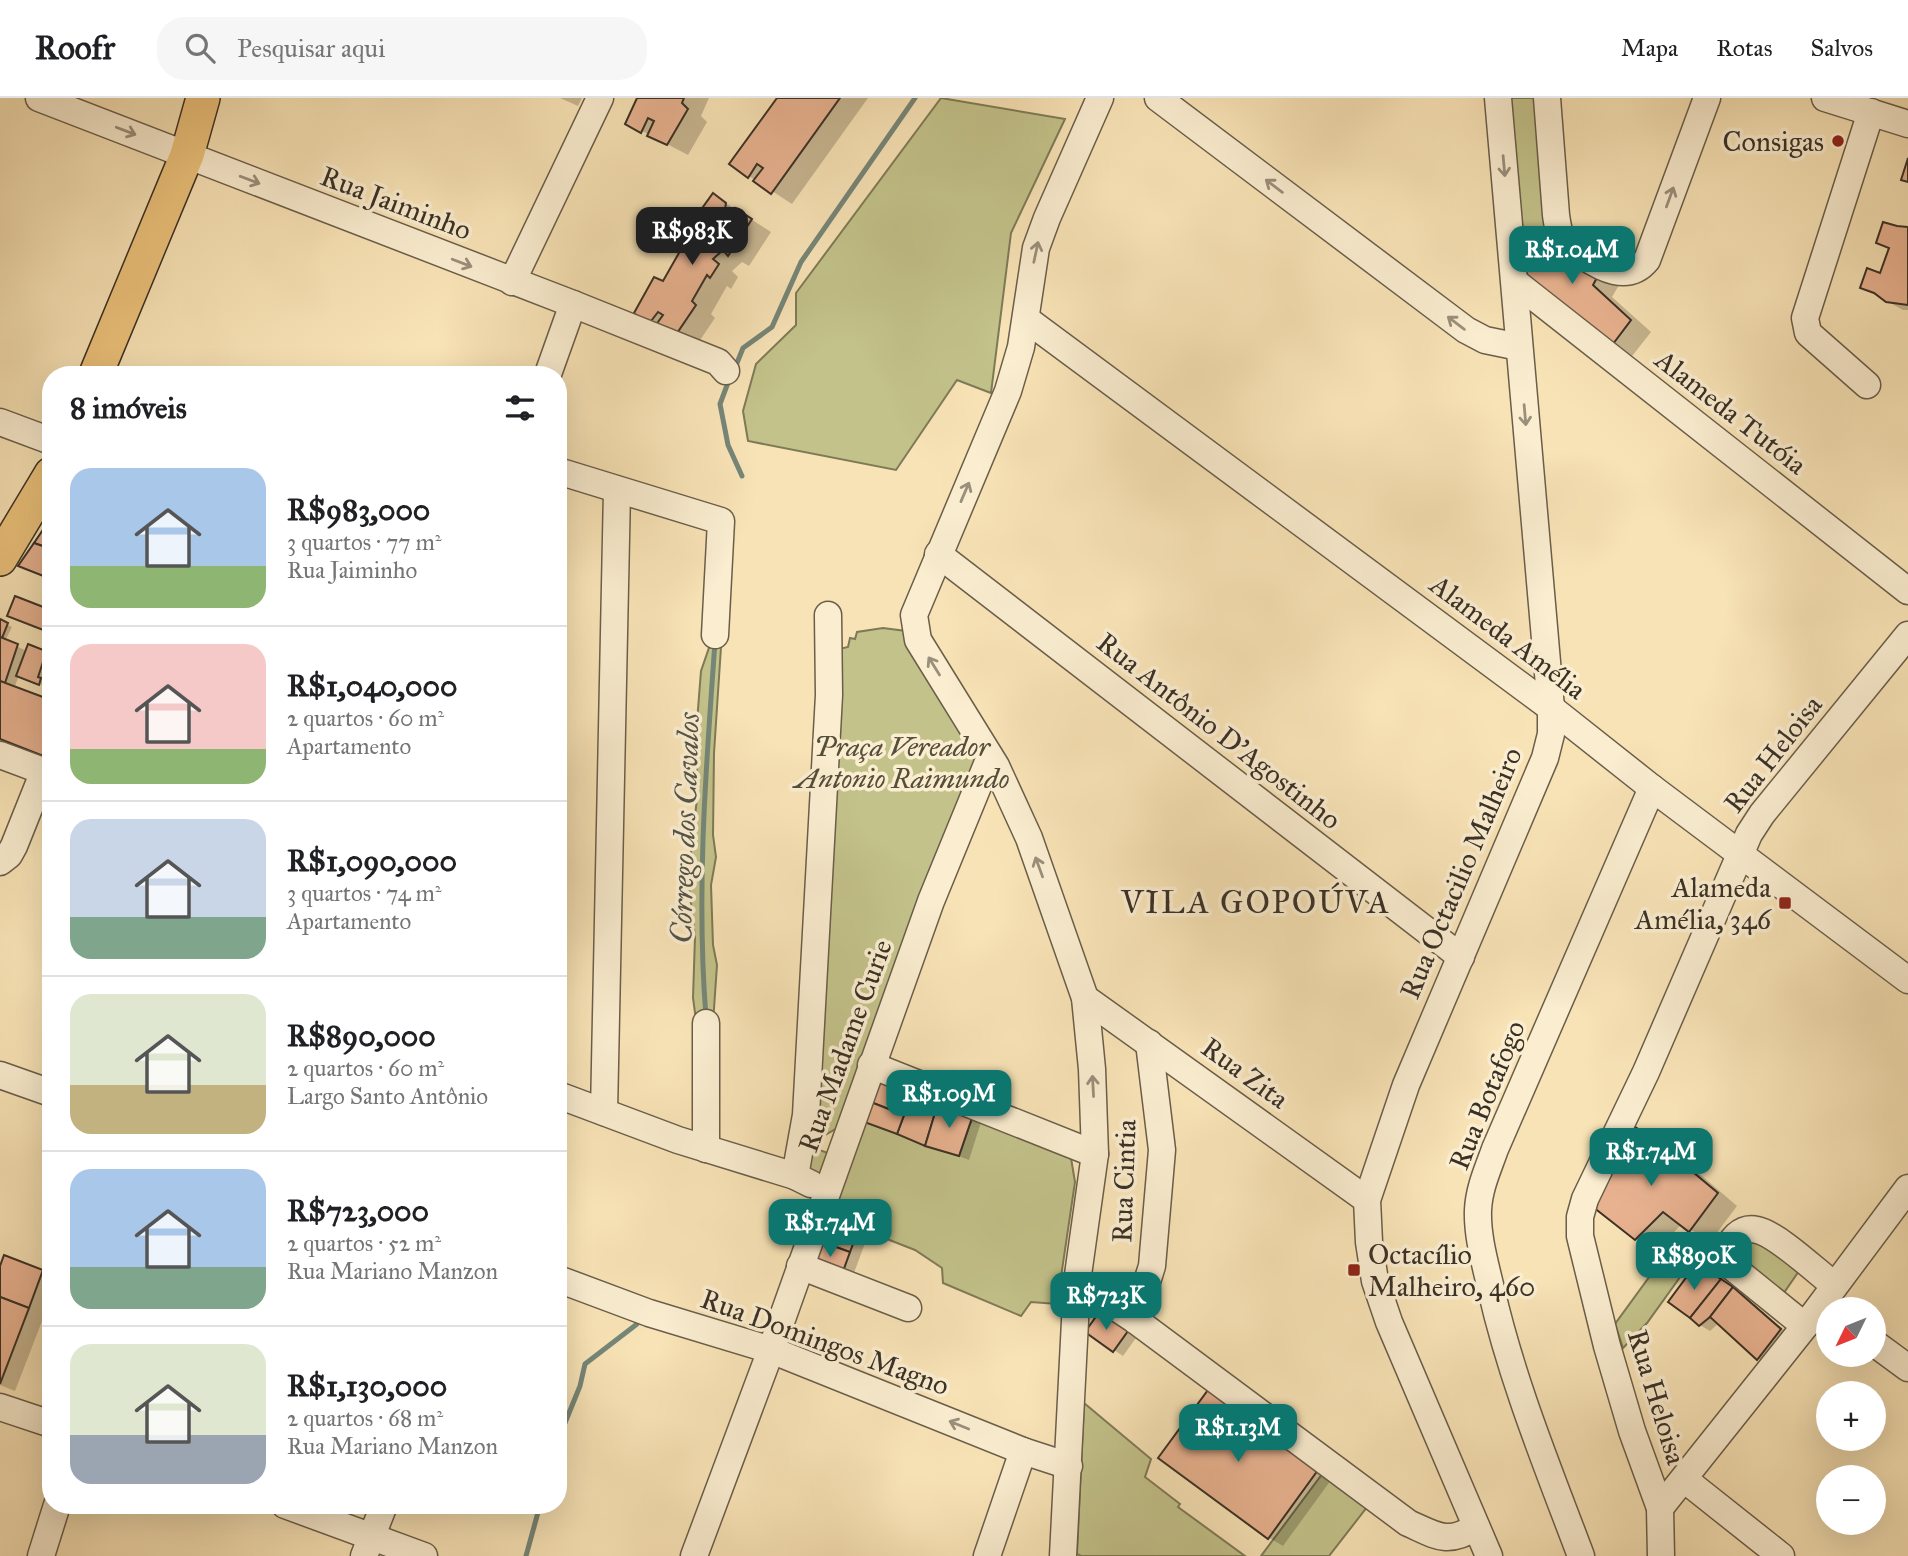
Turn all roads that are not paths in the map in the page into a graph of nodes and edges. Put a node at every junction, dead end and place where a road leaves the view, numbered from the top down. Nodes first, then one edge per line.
1 (39, 98) edge
2 (203, 98) edge
3 (600, 98) edge
4 (1100, 98) edge
5 (1158, 98) edge
6 (1498, 98) edge
7 (1547, 98) edge
8 (1707, 98) edge
9 (1838, 100) edge
10 (1871, 112) junction
11 (1908, 124) edge
12 (187, 155) junction
13 (512, 282) junction
14 (1515, 282) junction
15 (573, 304) junction
16 (1026, 319) junction
17 (1021, 347) junction
18 (1519, 347) junction
19 (1066, 348) junction
20 (99, 366) edge
21 (551, 366) edge
22 (726, 371) dead end
23 (1867, 385) dead end
24 (0, 422) edge
25 (42, 438) edge
26 (567, 474) edge
27 (42, 489) edge
28 (617, 490) junction
29 (938, 554) junction
30 (0, 559) edge
31 (1908, 591) edge
32 (828, 615) dead end
33 (715, 635) dead end
34 (1908, 635) edge
35 (1551, 708) junction
36 (0, 755) edge
37 (990, 757) junction
38 (42, 770) edge
39 (42, 783) edge
40 (1653, 788) junction
41 (1741, 855) junction
42 (0, 862) edge
43 (1461, 957) junction
44 (1908, 980) edge
45 (1085, 998) junction
46 (706, 1023) dead end
47 (1149, 1043) junction
48 (871, 1065) junction
49 (0, 1074) edge
50 (42, 1090) edge
51 (567, 1098) edge
52 (604, 1112) junction
53 (804, 1138) junction
54 (706, 1149) junction
55 (841, 1151) junction
56 (1094, 1154) junction
57 (795, 1176) junction
58 (1908, 1188) edge
59 (826, 1193) junction
60 (1367, 1200) junction
61 (800, 1266) junction
62 (567, 1282) edge
63 (1077, 1282) junction
64 (1827, 1297) edge
65 (1830, 1297) edge
66 (908, 1308) dead end
67 (1816, 1314) edge
68 (1135, 1320) junction
69 (1805, 1326) junction
70 (771, 1350) junction
71 (1886, 1352) edge
72 (1908, 1368) edge
73 (0, 1407) edge
74 (42, 1421) edge
75 (1023, 1451) junction
76 (1069, 1466) junction
77 (1684, 1479) junction
78 (1660, 1508) junction
79 (54, 1514) edge
80 (303, 1514) edge
81 (380, 1514) edge
82 (1408, 1522) junction
83 (1476, 1527) junction
84 (368, 1546) edge
85 (1579, 1552) edge
86 (41, 1556) edge
87 (424, 1556) edge
88 (694, 1556) edge
89 (987, 1556) edge
90 (1063, 1556) edge
91 (1447, 1556) edge
92 (1489, 1556) edge
93 (1661, 1556) edge
94 (1781, 1556) edge

1 -> 12 street, Rua Jaiminho
2 - 12 main road
3 - 13 street
16 -> 4 street
18 -> 5 street
6 -> 14 street, Rua Octacilio Malheiro
7 -> 8 street
9 - 10 street
10 - 11 street
10 - 23 street
12 -> 13 street, Rua Jaiminho
12 - 20 main road
13 - 15 street, Rua Jaiminho
14 - 18 street, Rua Octacilio Malheiro
14 - 31 street, Alameda Tutóia
15 - 21 street
15 - 22 street, Rua Jaiminho
16 - 17 street
16 - 19 street, Alameda Amélia
17 - 19 street
29 -> 17 street
18 -> 35 street, Rua Octacilio Malheiro
19 - 35 street, Alameda Amélia
24 - 25 street
26 - 28 street
27 - 30 main road
28 - 33 street
28 - 52 street
37 -> 29 street
29 - 43 street, Rua Antônio D'Agostinho
32 - 53 street
34 - 41 street, Rua Heloisa
35 - 40 street, Alameda Amélia
35 - 43 street, Rua Octacilio Malheiro
36 - 38 street
45 -> 37 street
37 - 48 street, Rua Madame Curie
39 - 42 street
40 - 41 street, Alameda Amélia
40 - 85 street, Rua Botafogo
41 - 44 street, Alameda Amélia
41 - 78 street, Rua Heloisa
43 - 60 street, Rua Octacilio Malheiro
45 - 47 street, Rua Zita
56 -> 45 street
46 - 54 street
47 - 60 street, Rua Zita
47 - 68 street, Rua Cintia
48 - 55 street, Rua Madame Curie
48 - 56 street
49 - 50 street
51 - 52 street
52 - 54 street
53 - 55 street
53 - 57 street
54 - 57 street
55 - 59 street, Rua Madame Curie
56 - 63 street
57 - 59 street
58 - 65 street
59 - 61 street, Rua Madame Curie
60 - 83 street, Rua Octacilio Malheiro
61 - 66 street
61 - 70 street, Rua Madame Curie
62 - 70 street, Rua Domingos Magno
63 - 68 street
63 - 76 street
64 - 69 street
67 - 69 street
68 - 82 street
69 - 77 street
75 -> 70 street, Rua Domingos Magno
70 - 88 street, Rua Madame Curie
71 - 72 street
73 - 74 street
75 - 76 street, Rua Domingos Magno
75 - 89 street
76 - 90 street
77 - 78 street
77 - 94 street
78 - 93 street, Rua Heloisa
79 - 86 street
80 - 84 street
81 - 84 street
82 - 83 street
82 - 91 street
83 - 92 street, Rua Octacilio Malheiro
84 - 87 street

